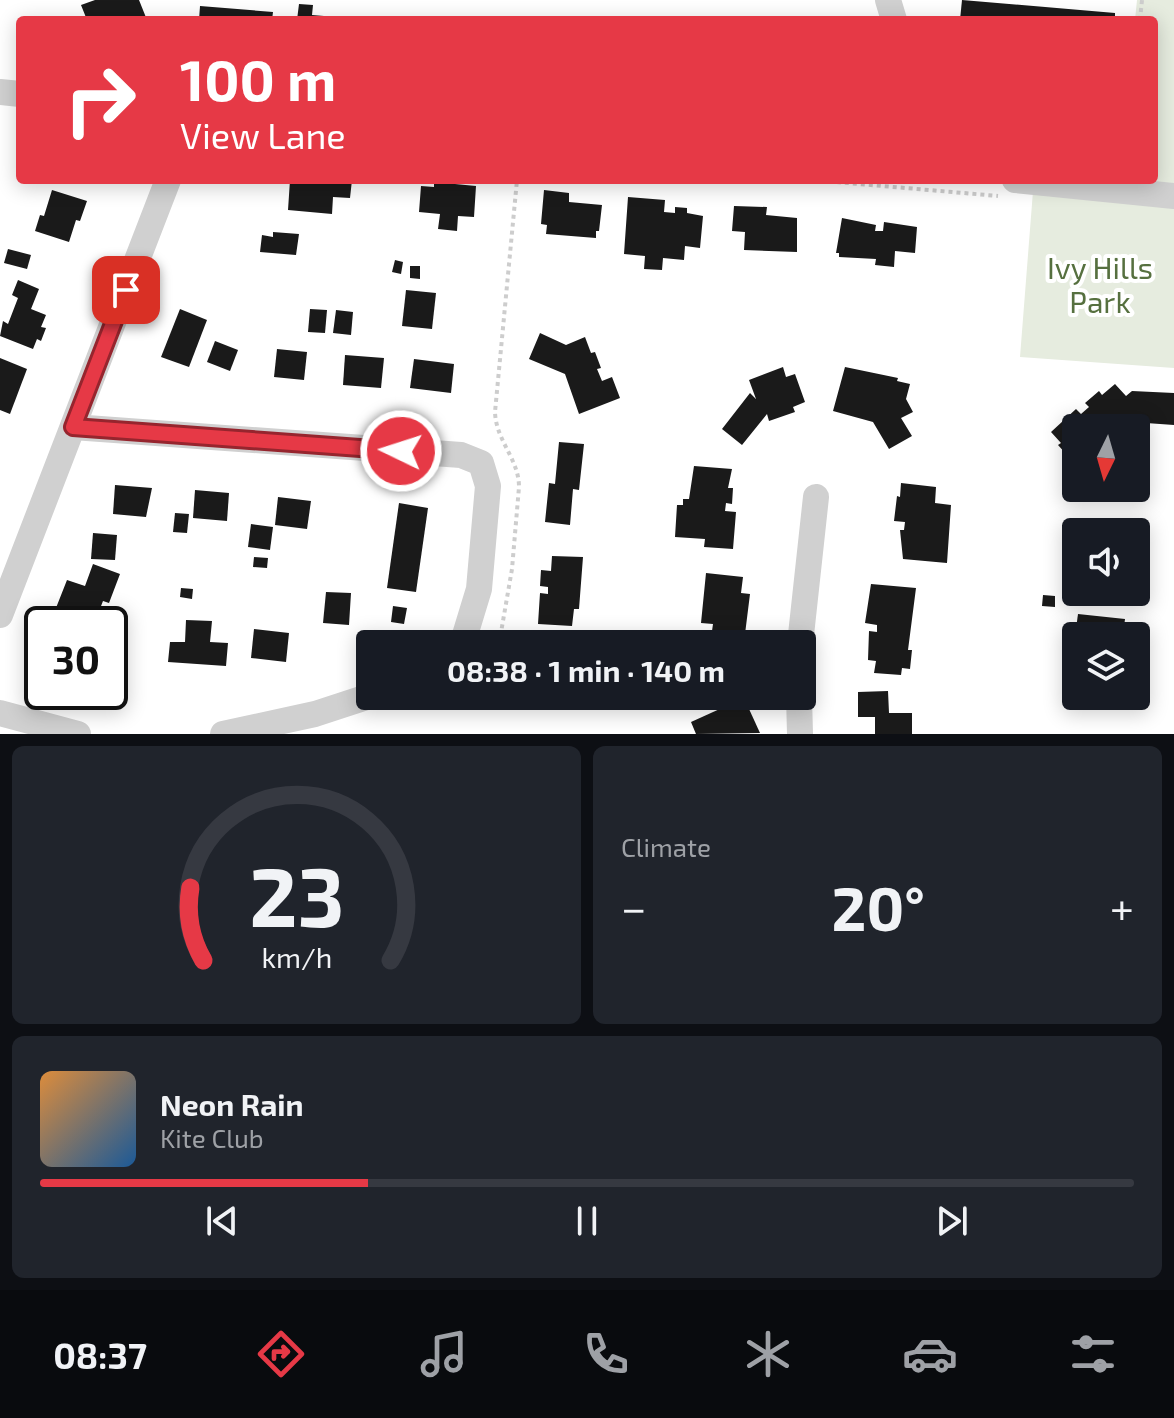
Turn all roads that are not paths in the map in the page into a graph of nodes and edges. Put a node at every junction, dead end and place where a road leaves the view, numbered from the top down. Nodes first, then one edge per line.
1 (166, 184) edge
2 (1010, 188) edge
3 (1174, 196) edge
4 (73, 427) junction
5 (816, 497) dead end
6 (0, 615) edge
7 (467, 630) edge
8 (802, 630) edge
9 (356, 701) edge
10 (799, 710) edge
11 (0, 713) edge
12 (78, 734) edge
13 (223, 734) edge
14 (800, 734) edge

1 - 4 street
2 - 3 street
4 - 6 street
4 - 7 street
5 - 8 street
9 - 13 street
10 - 14 street
11 - 12 street

